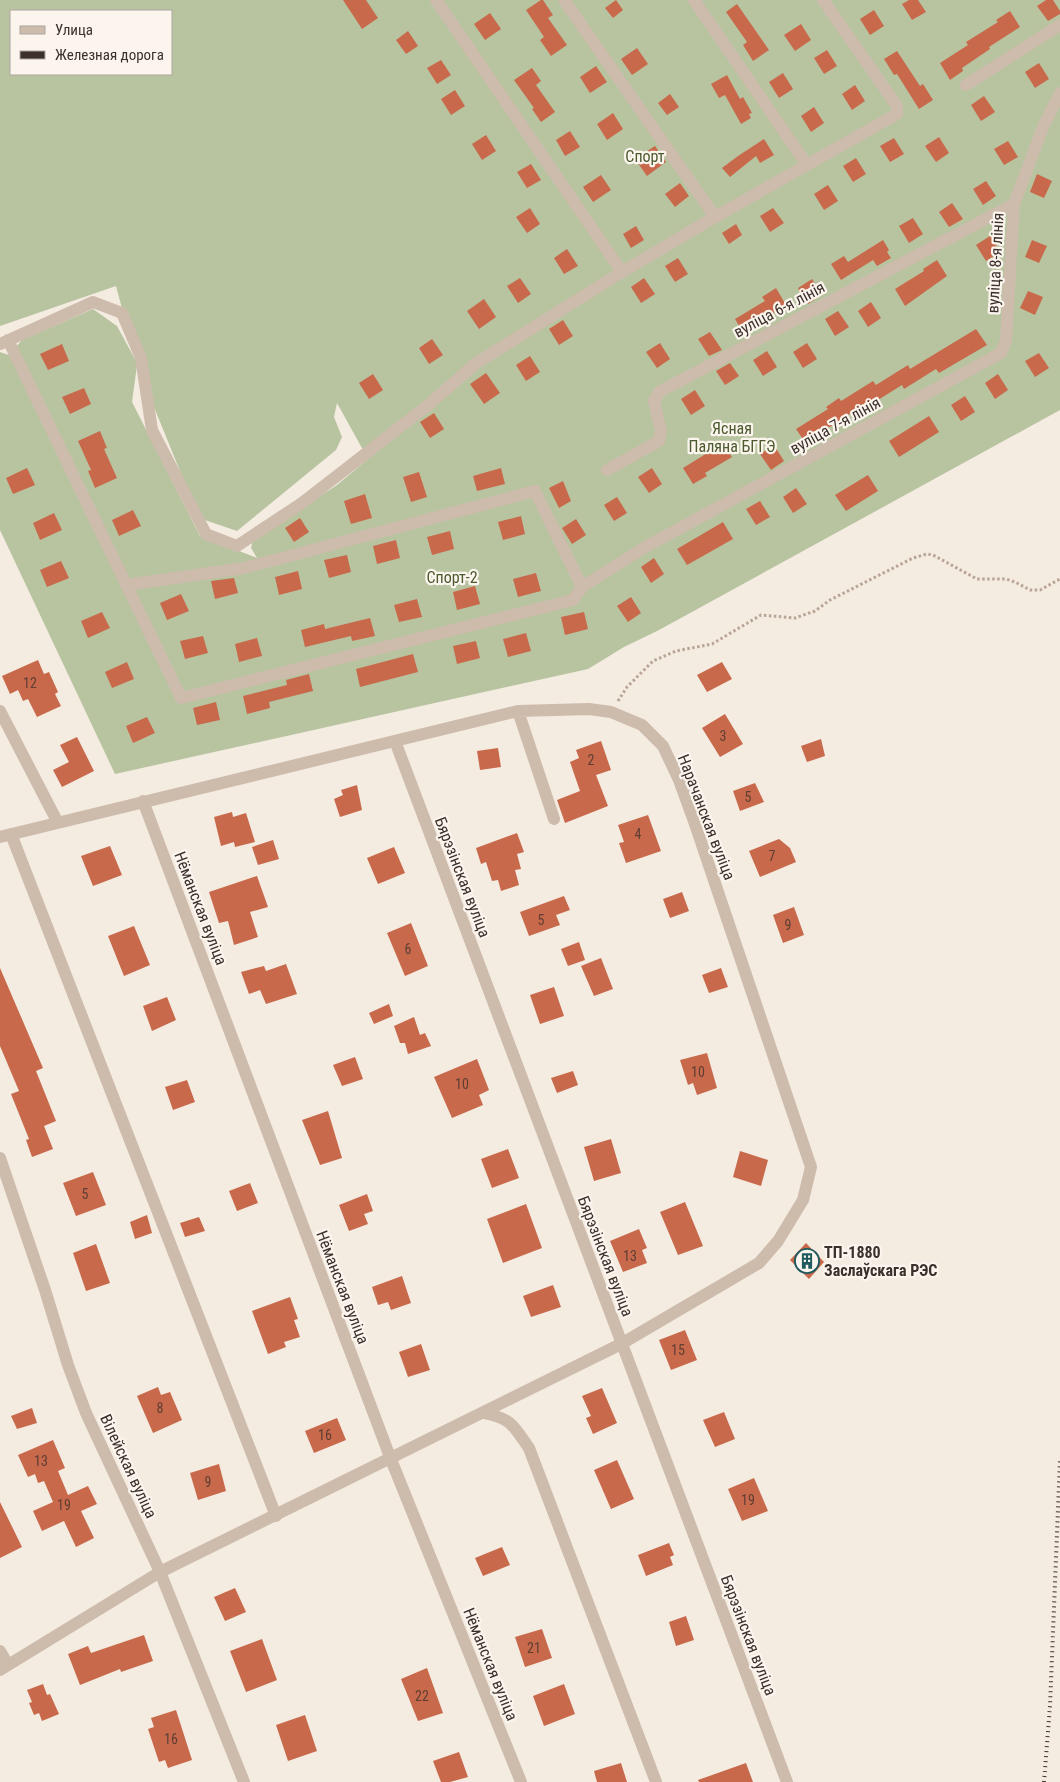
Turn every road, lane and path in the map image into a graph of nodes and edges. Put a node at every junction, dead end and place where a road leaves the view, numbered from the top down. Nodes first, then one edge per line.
1 (436, 0) edge
2 (564, 0) edge
3 (694, 0) edge
4 (823, 0) edge
5 (1060, 25) edge
6 (966, 85) dead end
7 (1060, 93) edge
8 (807, 165) junction
9 (1014, 204) junction
10 (715, 217) junction
11 (622, 272) junction
12 (4, 342) edge
13 (1001, 352) joint
14 (607, 470) dead end
15 (238, 546) junction
16 (244, 568) junction
17 (1060, 580) edge
18 (126, 585) junction
19 (582, 587) junction
20 (0, 711) edge
21 (518, 711) junction
22 (611, 712) junction
23 (395, 741) junction
24 (143, 801) junction
25 (554, 819) dead end
26 (58, 822) junction
27 (5, 836) edge
28 (0, 1161) edge
29 (621, 1344) junction
30 (484, 1413) junction
31 (390, 1457) junction
32 (276, 1516) junction
33 (160, 1572) junction
34 (0, 1651) edge
35 (4, 1667) edge
36 (244, 1782) edge
37 (521, 1782) edge
38 (656, 1782) edge
39 (788, 1782) edge

1 - 11 street
2 - 10 street
3 - 8 street
4 - 8 street
5 - 6 street
7 - 9 street, вуліца 8-я лінія
8 - 10 street
9 - 13 street, вуліца 8-я лінія
9 - 14 street, вуліца 6-я лінія
10 - 11 street
11 - 15 street
12 - 15 street
12 - 18 street
13 - 19 street, вуліца 7-я лінія
15 - 16 street
16 - 18 street
16 - 19 street
17 - 22 path
18 - 19 street, вуліца 7-я лінія
20 - 26 street
21 - 22 street, Нарачанская вуліца
21 - 23 street, Нарачанская вуліца
21 - 25 street
22 - 29 street, Нарачанская вуліца
23 - 24 street, Нарачанская вуліца
23 - 29 street, Бярэзінская вуліца
24 - 26 street, Нарачанская вуліца
24 - 31 street, Нёманская вуліца
26 - 27 street, Нарачанская вуліца
27 - 32 street
28 - 33 street, Вілейская вуліца
29 - 30 street
29 - 39 street, Бярэзінская вуліца
30 - 31 street
30 - 38 street
31 - 32 street
31 - 37 street, Нёманская вуліца
32 - 33 street
33 - 35 street
33 - 36 street, Вілейская вуліца
34 - 35 street

